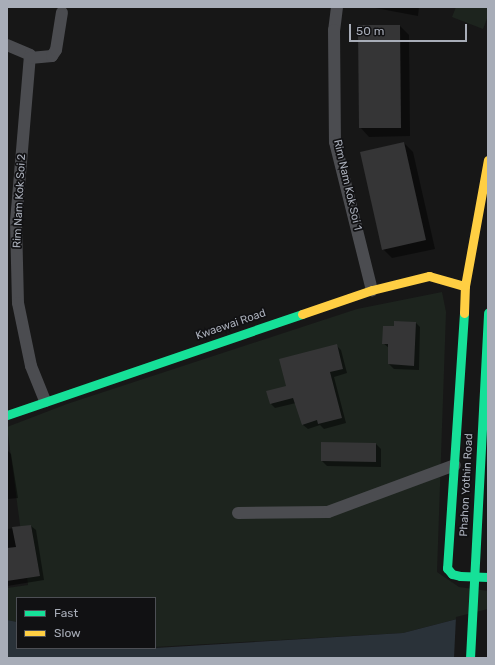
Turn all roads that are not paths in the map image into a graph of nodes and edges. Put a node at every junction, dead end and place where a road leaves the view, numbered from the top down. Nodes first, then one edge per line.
1 (337, 7) edge
2 (62, 12) dead end
3 (7, 45) edge
4 (26, 54) junction
5 (488, 160) edge
6 (465, 286) junction
7 (372, 290) junction
8 (488, 312) edge
9 (46, 401) junction
10 (7, 415) edge
11 (455, 465) junction
12 (238, 513) dead end
13 (488, 577) edge
14 (470, 658) edge

1 - 7 street, Rim Nam Kok Soi 1
2 - 4 street
3 - 4 street
4 - 9 street, Rim Nam Kok Soi 2
5 - 6 main road
6 - 7 main road, Kwaewai Road
6 - 11 main road
7 - 9 main road, Kwaewai Road
8 - 14 main road, Phahon Yothin Road
9 - 10 main road, Kwaewai Road
11 - 12 street
11 - 13 main road

